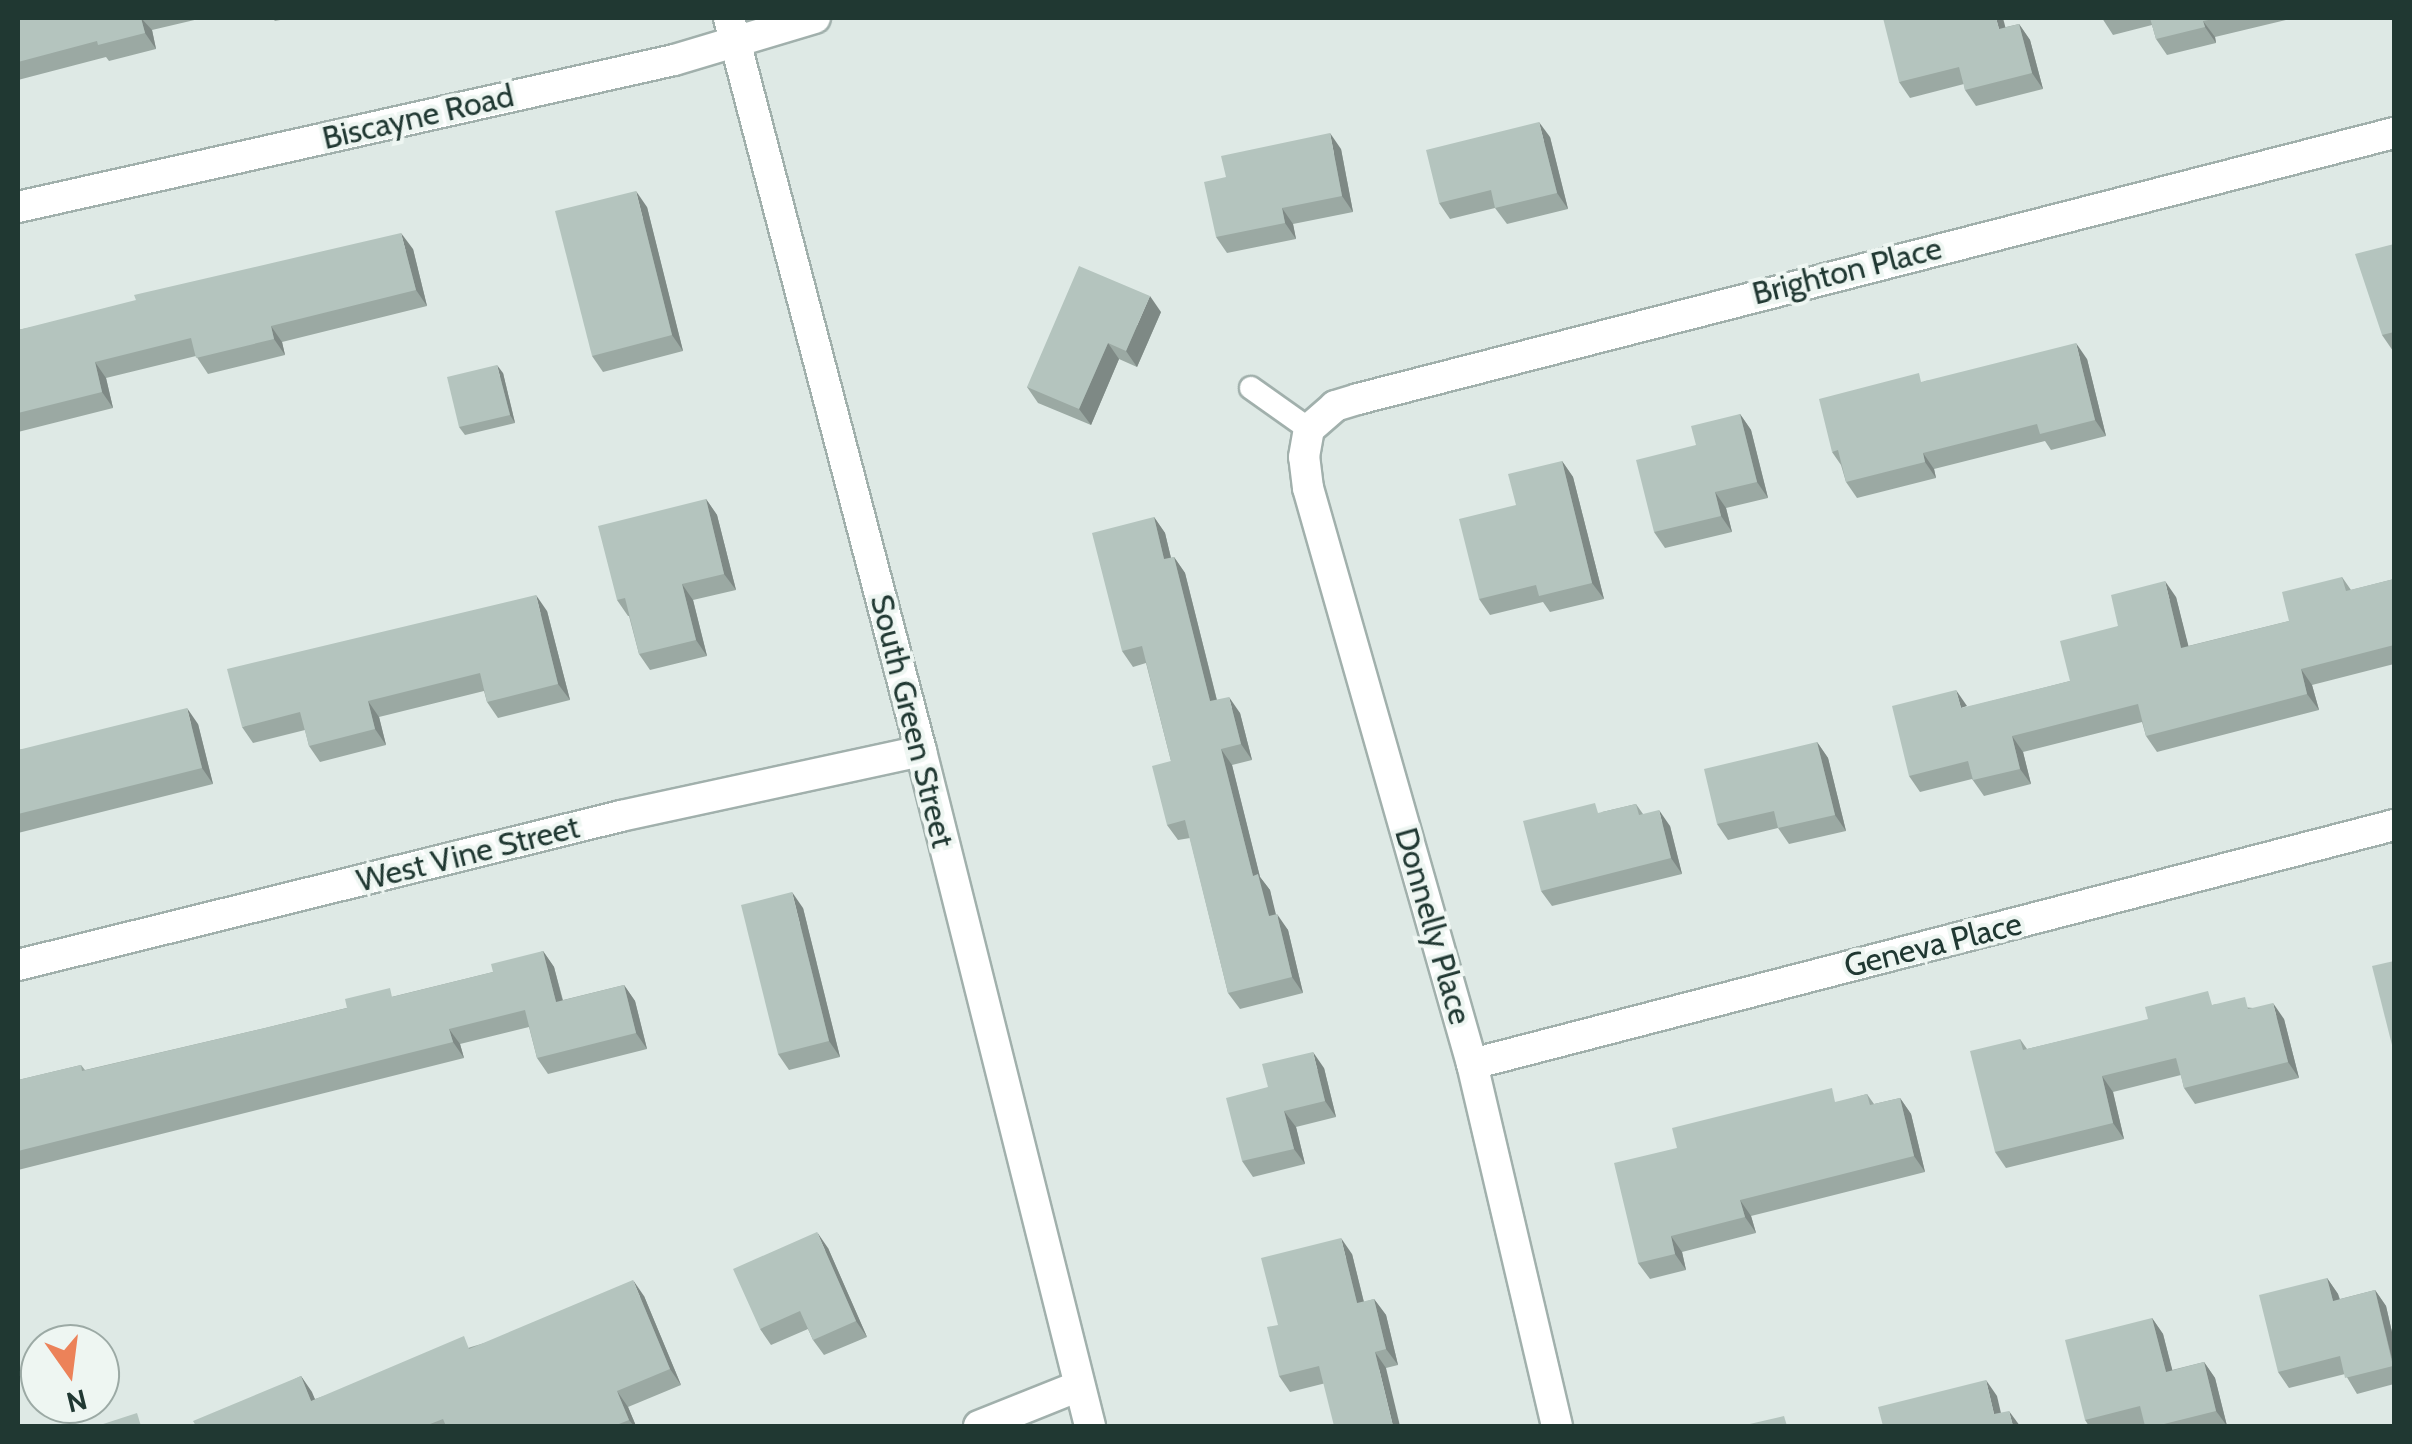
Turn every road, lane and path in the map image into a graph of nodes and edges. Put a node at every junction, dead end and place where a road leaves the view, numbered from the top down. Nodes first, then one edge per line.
1 (815, 18) edge
2 (732, 30) edge
3 (2394, 132) edge
4 (18, 206) edge
5 (1250, 388) dead end
6 (1309, 429) junction
7 (920, 751) junction
8 (2394, 826) edge
9 (18, 966) edge
10 (1472, 1064) junction
11 (1080, 1386) junction
12 (979, 1426) edge
13 (1090, 1426) edge
14 (1557, 1426) edge

1 - 2 street, Biscayne Road
2 - 4 street, Biscayne Road
2 - 7 street, South Green Street
3 - 6 street, Brighton Place
5 - 6 lane
6 - 10 street, Donnelly Place
7 - 9 street, West Vine Street
7 - 11 street, South Green Street
8 - 10 street, Geneva Place
10 - 14 street, Donnelly Place
11 - 12 street
11 - 13 street, South Green Street

